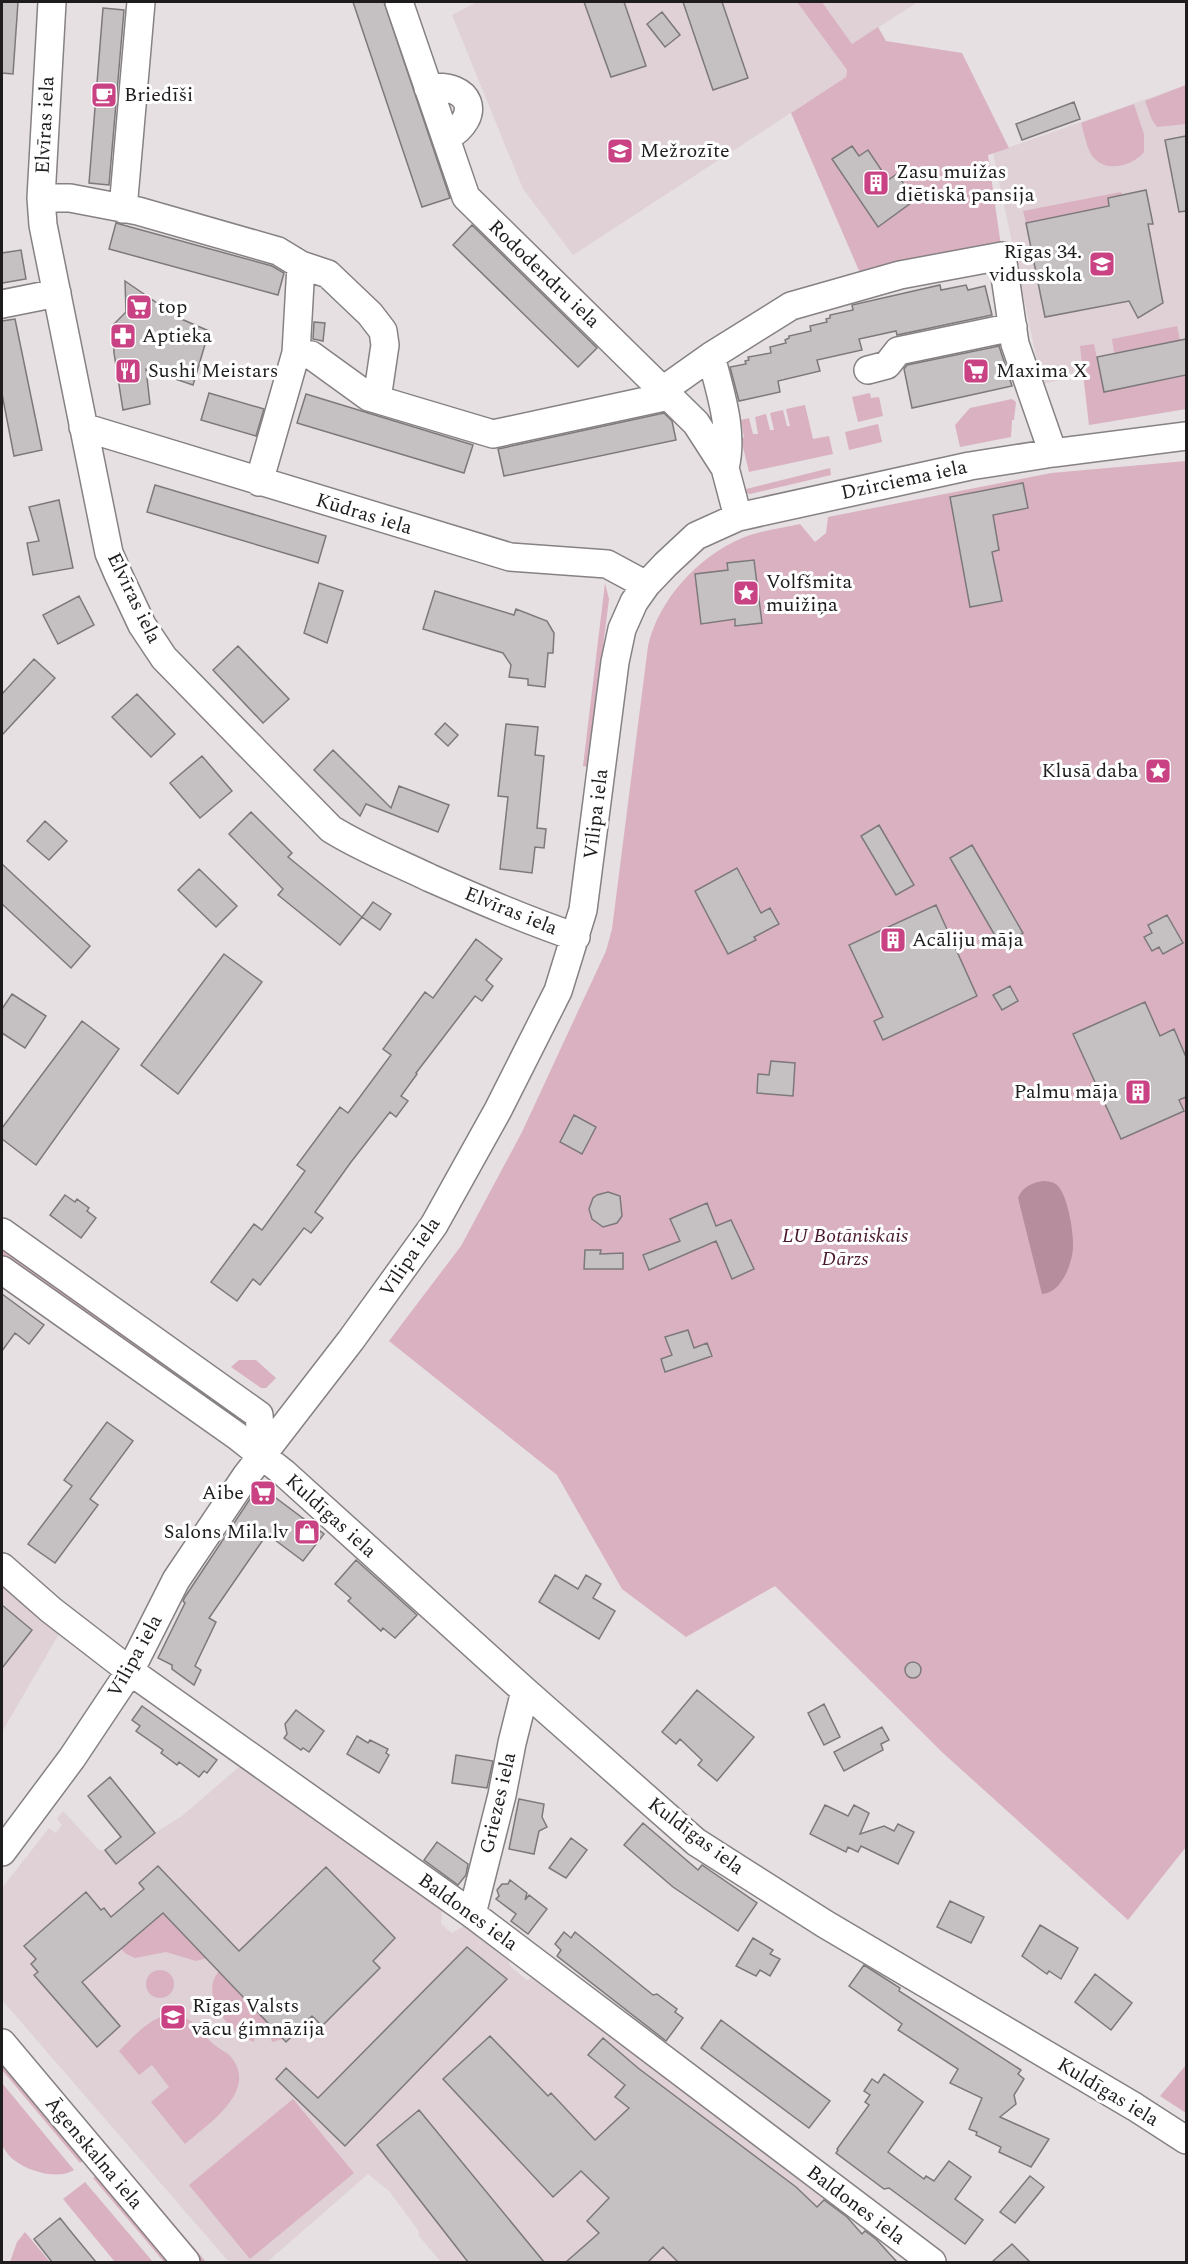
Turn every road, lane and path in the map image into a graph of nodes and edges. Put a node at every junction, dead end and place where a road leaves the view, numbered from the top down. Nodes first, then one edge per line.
1 (52, 2) edge
2 (141, 2) edge
3 (399, 2) edge
4 (41, 198) junction
5 (123, 208) junction
6 (301, 265) junction
7 (57, 292) junction
8 (2, 304) edge
9 (1013, 327) junction
10 (296, 353) junction
11 (711, 356) junction
12 (868, 370) dead end
13 (666, 393) junction
14 (377, 399) junction
15 (83, 427) junction
16 (1186, 436) edge
17 (1053, 453) junction
18 (725, 468) junction
19 (259, 482) junction
20 (738, 517) junction
21 (646, 585) junction
22 (576, 937) junction
23 (2, 1232) edge
24 (2, 1270) edge
25 (262, 1455) junction
26 (2, 1567) edge
27 (130, 1671) junction
28 (525, 1691) junction
29 (2, 1852) edge
30 (472, 1914) junction
31 (2, 2043) edge
32 (1186, 2140) edge
33 (186, 2262) edge
34 (932, 2262) edge

1 - 4 street, Elvīras iela
2 - 5 street
3 - 13 street, Rododendru iela
4 - 5 street
4 - 7 street, Elvīras iela
5 - 6 street
6 - 10 street
6 - 14 street
7 - 8 street
7 - 15 street, Elvīras iela
9 - 11 street
9 - 12 street
9 - 17 street
10 - 14 street
10 - 19 street
11 - 13 street
11 - 18 street
13 - 14 street
13 - 18 street, Rododendru iela
15 - 19 street, Kūdras iela
15 - 22 street, Elvīras iela
16 - 17 street, Dzirciema iela
17 - 20 street, Dzirciema iela
18 - 20 street, Rododendru iela
19 - 21 street, Kūdras iela
20 - 21 street, Dzirciema iela
21 - 22 street, Vīlipa iela
22 - 25 street, Vīlipa iela
23 - 25 street
24 - 25 street, Kuldīgas iela
25 - 27 street, Vīlipa iela
25 - 28 street, Kuldīgas iela
26 - 27 street, Baldones iela
27 - 29 street, Vīlipa iela
27 - 30 street, Baldones iela
28 - 30 street, Griezes iela
28 - 32 street, Kuldīgas iela
30 - 34 street, Baldones iela
31 - 33 street, Āgenskalna iela

